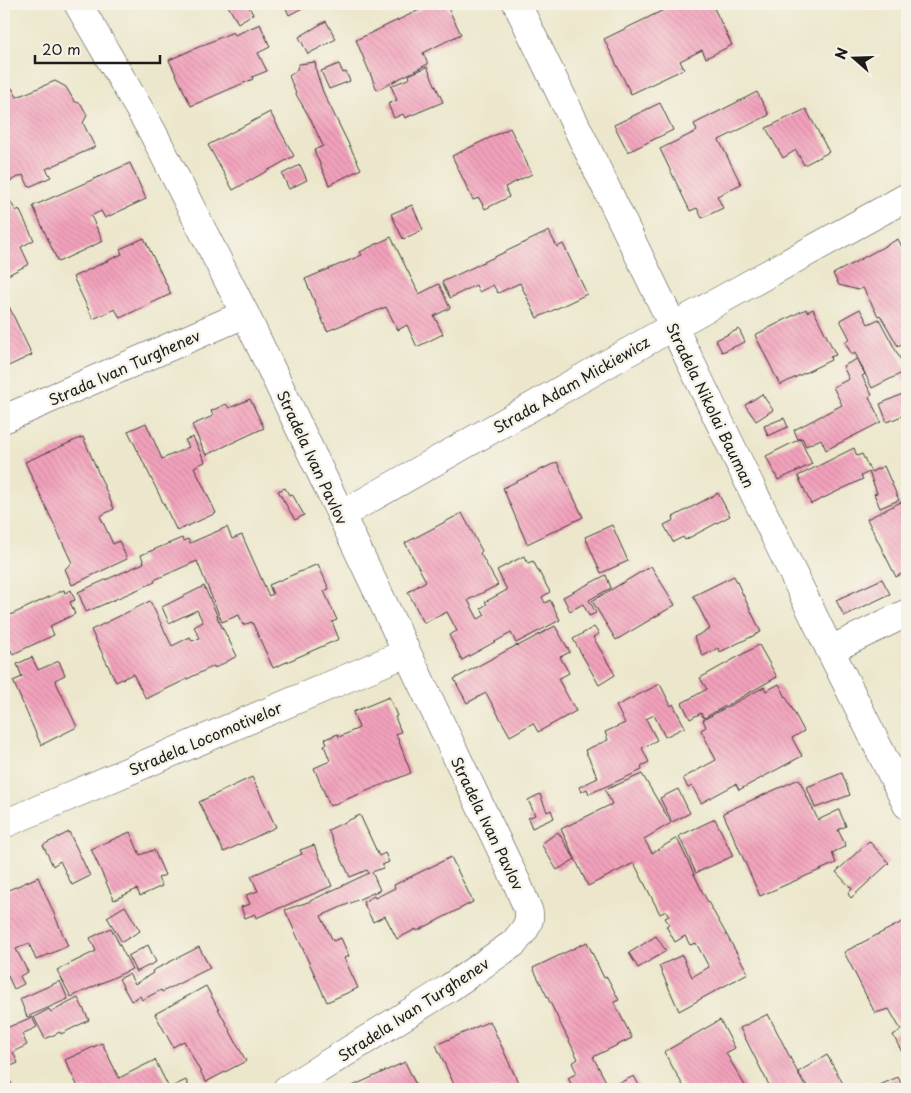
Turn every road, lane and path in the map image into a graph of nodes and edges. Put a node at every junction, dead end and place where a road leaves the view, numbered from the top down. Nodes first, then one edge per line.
1 (78, 4) edge
2 (517, 4) edge
3 (907, 197) edge
4 (245, 314) junction
5 (672, 327) junction
6 (4, 419) edge
7 (341, 516) junction
8 (907, 613) edge
9 (830, 650) junction
10 (406, 653) junction
11 (907, 804) edge
12 (4, 824) edge
13 (529, 920) joint
14 (287, 1089) edge

1 - 4 street, Stradela Ivan Pavlov
2 - 5 street, Stradela Nikolai Bauman
3 - 5 street, Strada Adam Mickiewicz
4 - 6 street, Strada Ivan Turghenev
4 - 7 street, Stradela Ivan Pavlov
5 - 7 street, Strada Adam Mickiewicz
5 - 9 street, Stradela Nikolai Bauman
7 - 10 street, Stradela Ivan Pavlov
8 - 9 street
9 - 11 street, Stradela Nikolai Bauman
10 - 12 street, Stradela Locomotivelor
10 - 13 street, Stradela Ivan Pavlov
13 - 14 street, Stradela Ivan Turghenev

